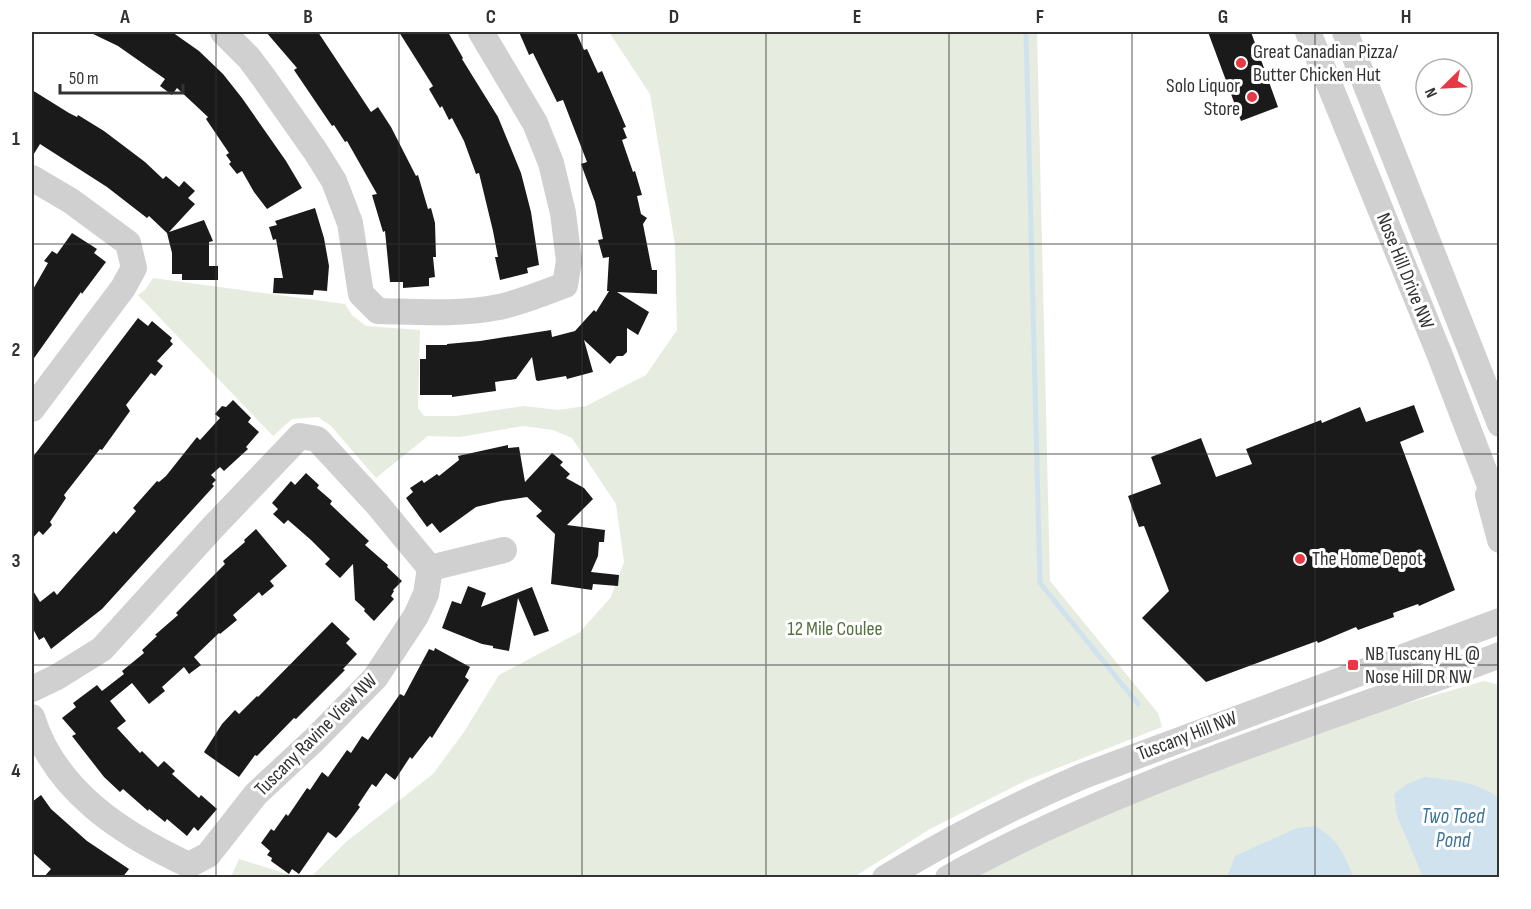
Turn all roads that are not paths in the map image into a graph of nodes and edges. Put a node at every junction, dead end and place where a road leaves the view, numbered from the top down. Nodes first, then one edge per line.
1 (223, 32) edge
2 (481, 32) edge
3 (1308, 32) edge
4 (1345, 32) edge
5 (32, 178) edge
6 (32, 409) edge
7 (1500, 424) edge
8 (1474, 443) junction
9 (1500, 512) edge
10 (1500, 540) edge
11 (504, 550) dead end
12 (430, 568) junction
13 (1500, 605) edge
14 (1492, 624) edge
15 (1500, 655) edge
16 (1500, 675) edge
17 (32, 688) edge
18 (1412, 688) junction
19 (32, 717) edge
20 (885, 878) edge
21 (948, 878) edge

1 - 2 street
3 - 8 street, Nose Hill Drive NW
4 - 7 street, Nose Hill Drive NW
5 - 6 street
8 - 9 street, Nose Hill Drive NW
8 - 10 street
11 - 12 street
12 - 17 street
12 - 19 street, Tuscany Ravine View NW
13 - 14 street
14 - 20 street, Tuscany Hill NW
15 - 18 street, Tuscany Hill NW
16 - 18 street
18 - 21 street, Tuscany Hill NW

